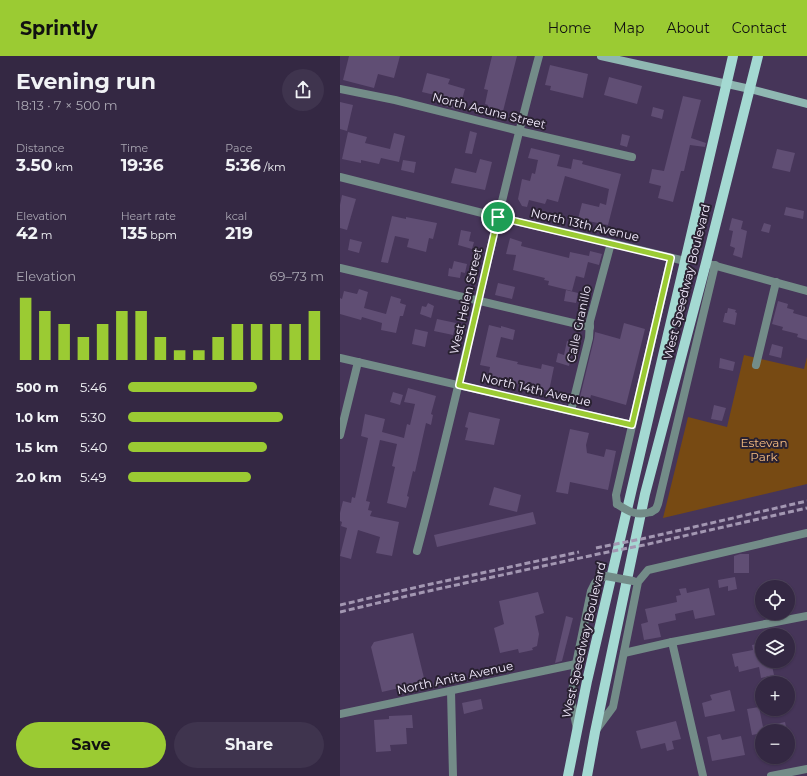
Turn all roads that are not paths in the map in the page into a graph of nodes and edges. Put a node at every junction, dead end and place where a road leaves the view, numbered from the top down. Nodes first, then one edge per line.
1 (539, 56) edge
2 (601, 56) edge
3 (733, 56) edge
4 (758, 56) edge
5 (726, 84) junction
6 (340, 89) edge
7 (750, 90) junction
8 (807, 104) edge
9 (519, 131) junction
10 (632, 157) dead end
11 (340, 177) edge
12 (498, 217) junction
13 (611, 243) junction
14 (671, 258) junction
15 (685, 261) junction
16 (711, 264) junction
17 (340, 268) edge
18 (776, 282) junction
19 (807, 291) edge
20 (478, 301) junction
21 (590, 326) junction
22 (340, 358) edge
23 (358, 362) junction
24 (756, 365) dead end
25 (459, 385) junction
26 (571, 410) junction
27 (632, 425) junction
28 (340, 436) edge
29 (807, 533) edge
30 (417, 551) dead end
31 (636, 582) junction
32 (807, 616) edge
33 (672, 642) junction
34 (624, 653) junction
35 (576, 664) junction
36 (451, 691) junction
37 (340, 714) edge
38 (577, 730) junction
39 (595, 732) junction
40 (590, 758) junction
41 (807, 769) edge
42 (453, 776) edge
43 (568, 776) edge
44 (587, 776) edge
45 (595, 776) edge
46 (703, 776) edge
47 (771, 776) edge

1 - 9 street, West Helen Street
2 - 5 main road
3 - 5 main road, West Speedway Boulevard
4 - 7 main road, West Speedway Boulevard
5 - 7 main road
5 - 15 main road, West Speedway Boulevard
6 - 9 street, North Acuna Street
7 - 8 main road
7 - 16 main road, West Speedway Boulevard
9 - 10 street, North Acuna Street
9 - 12 street, West Helen Street
11 - 12 street, North 13th Avenue
12 - 13 street, North 13th Avenue
12 - 20 street, West Helen Street
13 - 14 street, North 13th Avenue
13 - 21 street, Calle Granillo
14 - 15 street, North 13th Avenue
14 - 27 street, West Speedway Boulevard
15 - 38 main road, West Speedway Boulevard
16 - 18 street
16 - 27 street, West Speedway Boulevard, bridge
16 - 39 main road, West Speedway Boulevard
17 - 20 street
18 - 19 street
18 - 24 street
20 - 21 street
20 - 25 street, West Helen Street
21 - 26 street, Calle Granillo
22 - 23 street, North 14th Avenue
23 - 25 street, North 14th Avenue
23 - 28 street
25 - 26 street, North 14th Avenue
25 - 30 street, West Helen Street
26 - 27 street, North 14th Avenue
29 - 31 street
31 - 34 street
31 - 35 street, bridge
32 - 33 street
33 - 34 street
33 - 46 street
34 - 39 street
35 - 36 street, North Anita Avenue
35 - 38 street
36 - 37 street, North Anita Avenue
36 - 42 street
38 - 43 main road, West Speedway Boulevard
39 - 40 main road, West Speedway Boulevard
40 - 44 main road, West Speedway Boulevard
40 - 45 main road
41 - 47 street

